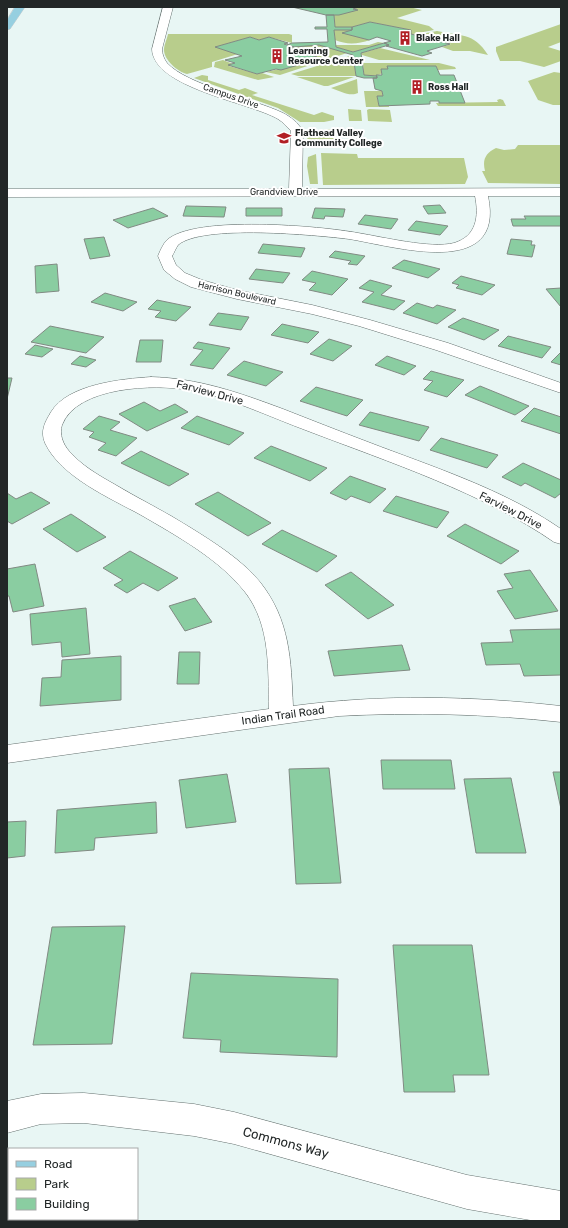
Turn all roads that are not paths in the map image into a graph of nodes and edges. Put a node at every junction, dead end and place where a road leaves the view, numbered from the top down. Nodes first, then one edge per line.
1 (20, 7) edge
2 (168, 7) edge
3 (7, 27) edge
4 (295, 192) junction
5 (481, 192) junction
6 (561, 192) edge
7 (7, 193) edge
8 (561, 388) edge
9 (561, 538) edge
10 (561, 714) edge
11 (281, 715) junction
12 (7, 754) edge
13 (7, 1116) edge
14 (561, 1208) edge

1 - 3 main road
2 - 4 street, Campus Drive
4 - 5 street, Grandview Drive
4 - 7 street, Grandview Drive
5 - 6 street, Grandview Drive
5 - 8 street, Harrison Boulevard
9 - 11 street, Farview Drive
10 - 11 street, Indian Trail Road
11 - 12 street, Indian Trail Road
13 - 14 street, Commons Way

